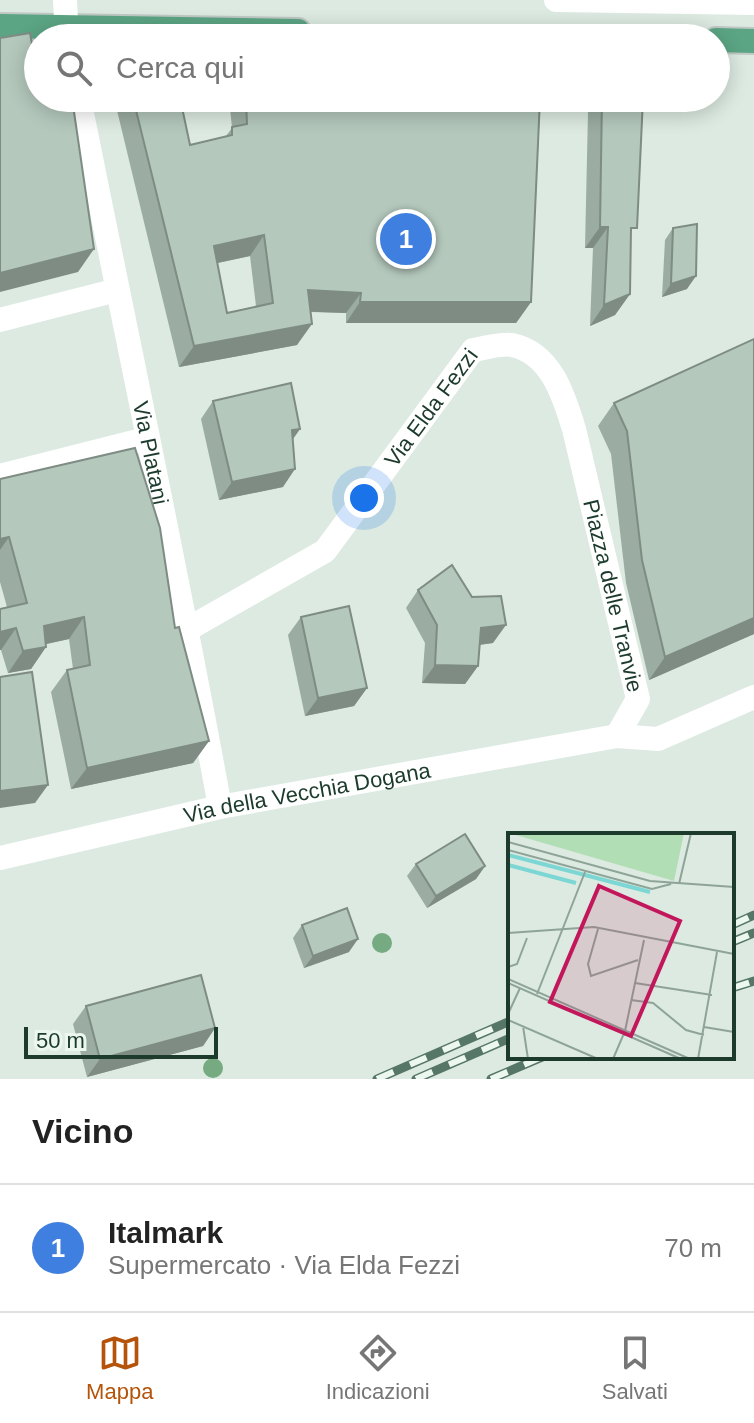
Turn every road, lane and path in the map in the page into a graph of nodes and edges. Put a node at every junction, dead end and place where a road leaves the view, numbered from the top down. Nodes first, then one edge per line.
1 (65, 0) edge
2 (556, 0) edge
3 (754, 3) edge
4 (66, 24) edge
5 (0, 26) edge
6 (24, 28) edge
7 (730, 40) edge
8 (754, 41) edge
9 (82, 112) edge
10 (117, 290) junction
11 (0, 320) edge
12 (566, 401) joint
13 (146, 439) junction
14 (0, 476) edge
15 (188, 629) junction
16 (754, 697) edge
17 (617, 736) junction
18 (220, 807) junction
19 (0, 858) edge

1 - 4 street
2 - 3 street
5 - 6 main road
7 - 8 main road
9 - 10 street, Via Platani
10 - 11 street
10 - 13 street, Via Platani
12 - 15 street, Via Elda Fezzi
12 - 17 street, Piazza delle Tranvie
13 - 14 street
13 - 15 street, Via Platani
15 - 18 street, Via Platani
16 - 17 street
17 - 18 street, Via della Vecchia Dogana
18 - 19 street, Via della Vecchia Dogana

